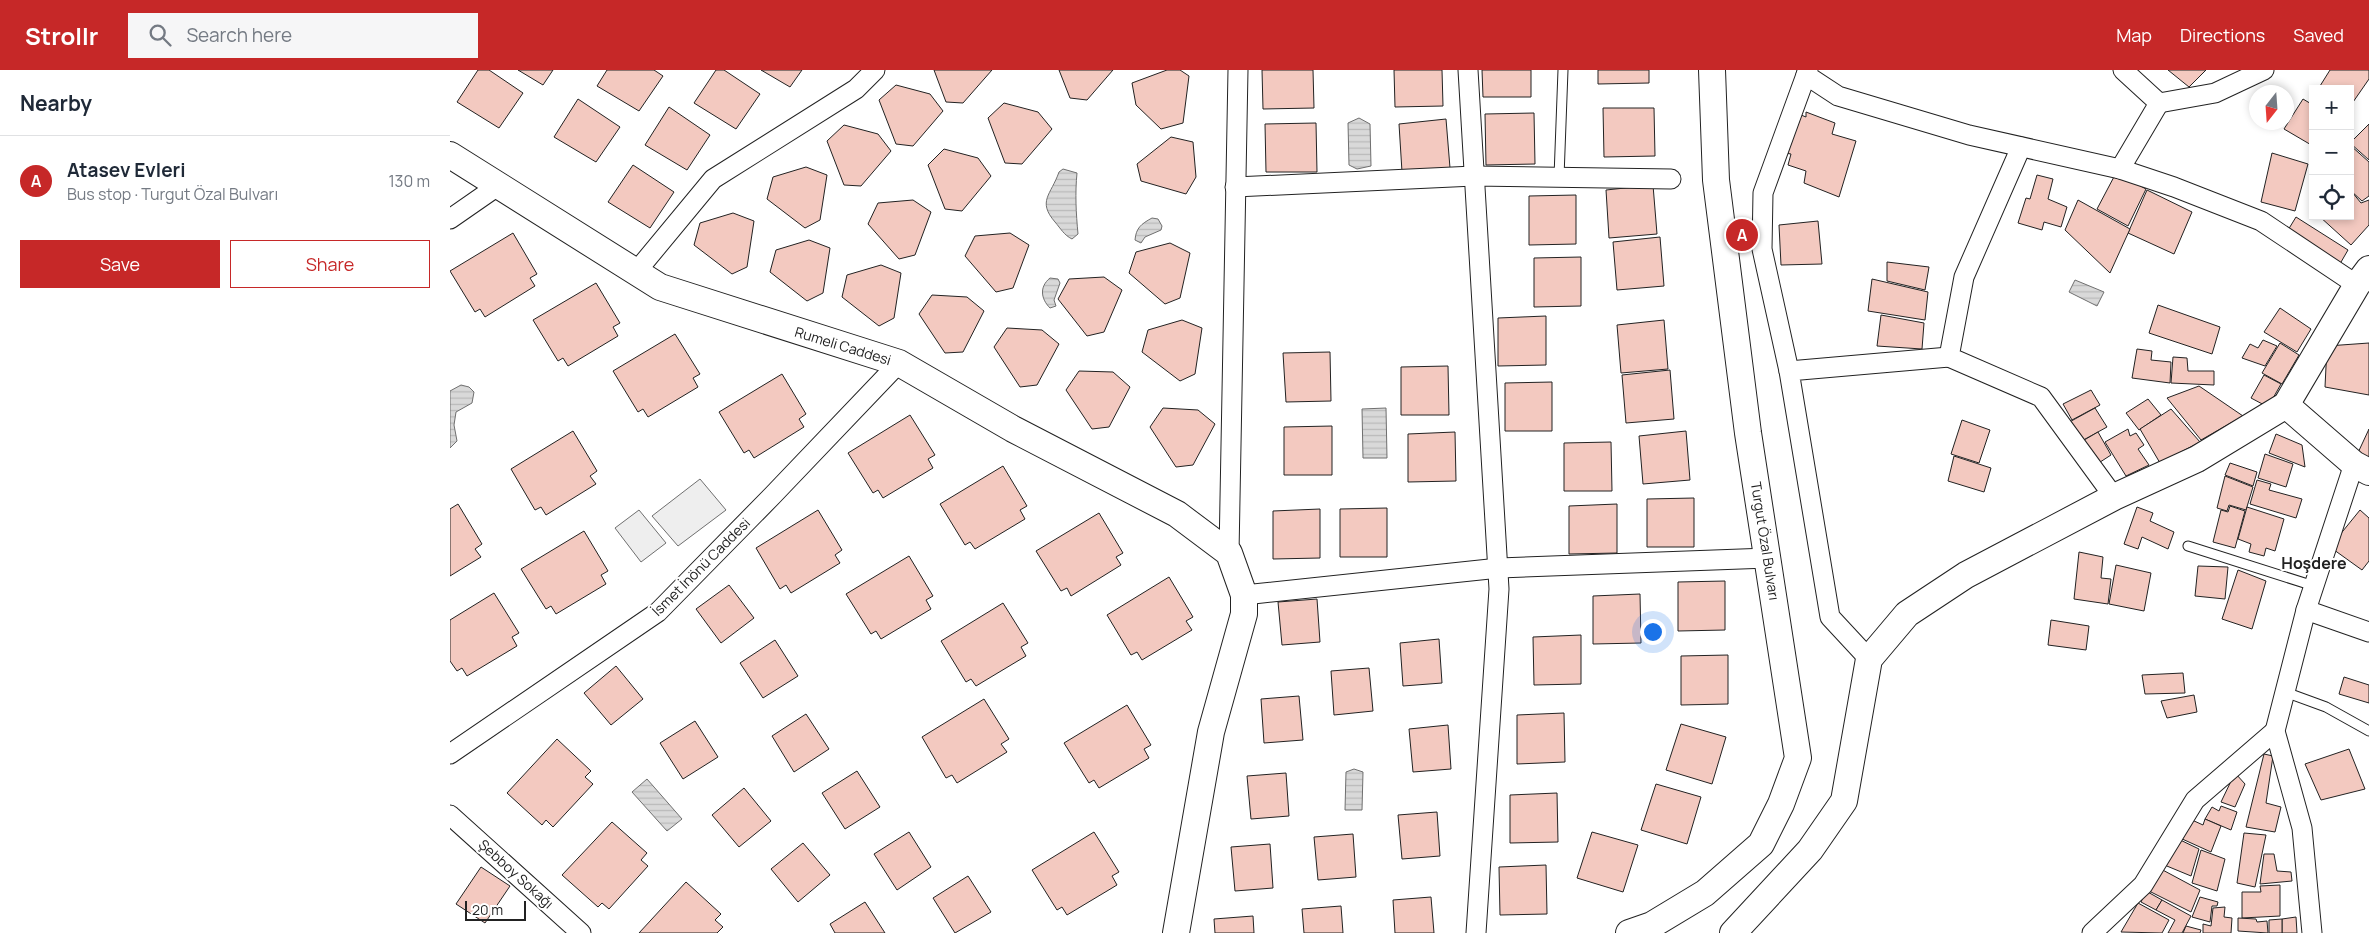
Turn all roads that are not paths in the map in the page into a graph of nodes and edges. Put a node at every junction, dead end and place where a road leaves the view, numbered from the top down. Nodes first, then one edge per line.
1 (874, 70) edge
2 (1238, 70) edge
3 (1468, 70) edge
4 (1563, 70) edge
5 (1712, 70) edge
6 (2123, 70) edge
7 (2264, 70) edge
8 (1807, 73) edge
9 (2159, 103) junction
10 (2020, 147) junction
11 (450, 155) edge
12 (2120, 169) junction
13 (1474, 176) junction
14 (1559, 177) junction
15 (1671, 179) dead end
16 (499, 185) junction
17 (1235, 187) junction
18 (450, 219) edge
19 (636, 272) junction
20 (2363, 277) edge
21 (1949, 357) junction
22 (898, 363) junction
23 (1790, 371) junction
24 (2286, 405) junction
25 (2361, 468) edge
26 (2114, 497) junction
27 (2188, 546) dead end
28 (1229, 553) junction
29 (1768, 558) junction
30 (1499, 568) junction
31 (2314, 586) junction
32 (1244, 595) junction
33 (2306, 610) junction
34 (2369, 632) edge
35 (1869, 659) junction
36 (2285, 692) junction
37 (2275, 731) junction
38 (2369, 731) edge
39 (450, 754) edge
40 (450, 815) edge
41 (581, 933) edge
42 (1176, 933) edge
43 (1476, 933) edge
44 (1629, 933) edge
45 (1733, 933) edge
46 (2092, 933) edge
47 (2312, 933) edge

1 - 19 street
2 - 17 street
3 - 13 street
4 - 14 lane
5 - 29 street, Turgut Özal Bulvarı
6 - 9 street
7 - 9 street
8 - 10 street
8 - 23 street
9 - 12 street
10 - 12 street
10 - 21 street
11 - 16 street, Rumeli Caddesi
12 - 20 street
13 - 14 street
13 - 17 street
13 - 30 street
14 - 15 street
16 - 18 street
16 - 19 street, Rumeli Caddesi
17 - 28 street
19 - 22 street, Rumeli Caddesi
20 - 24 street
21 - 23 street
21 - 26 street
22 - 28 street, Rumeli Caddesi
22 - 39 street, İsmet İnönü Caddesi
23 - 35 street
24 - 25 street
24 - 26 street
25 - 31 street
26 - 35 street
27 - 31 lane
28 - 32 street
29 - 30 street
29 - 44 street, Turgut Özal Bulvarı
30 - 32 street
30 - 43 street
31 - 33 street
32 - 42 street
33 - 34 street
33 - 36 street
35 - 45 street
36 - 37 street
36 - 38 lane
37 - 46 street
37 - 47 street
40 - 41 street, Şebboy Sokağı

